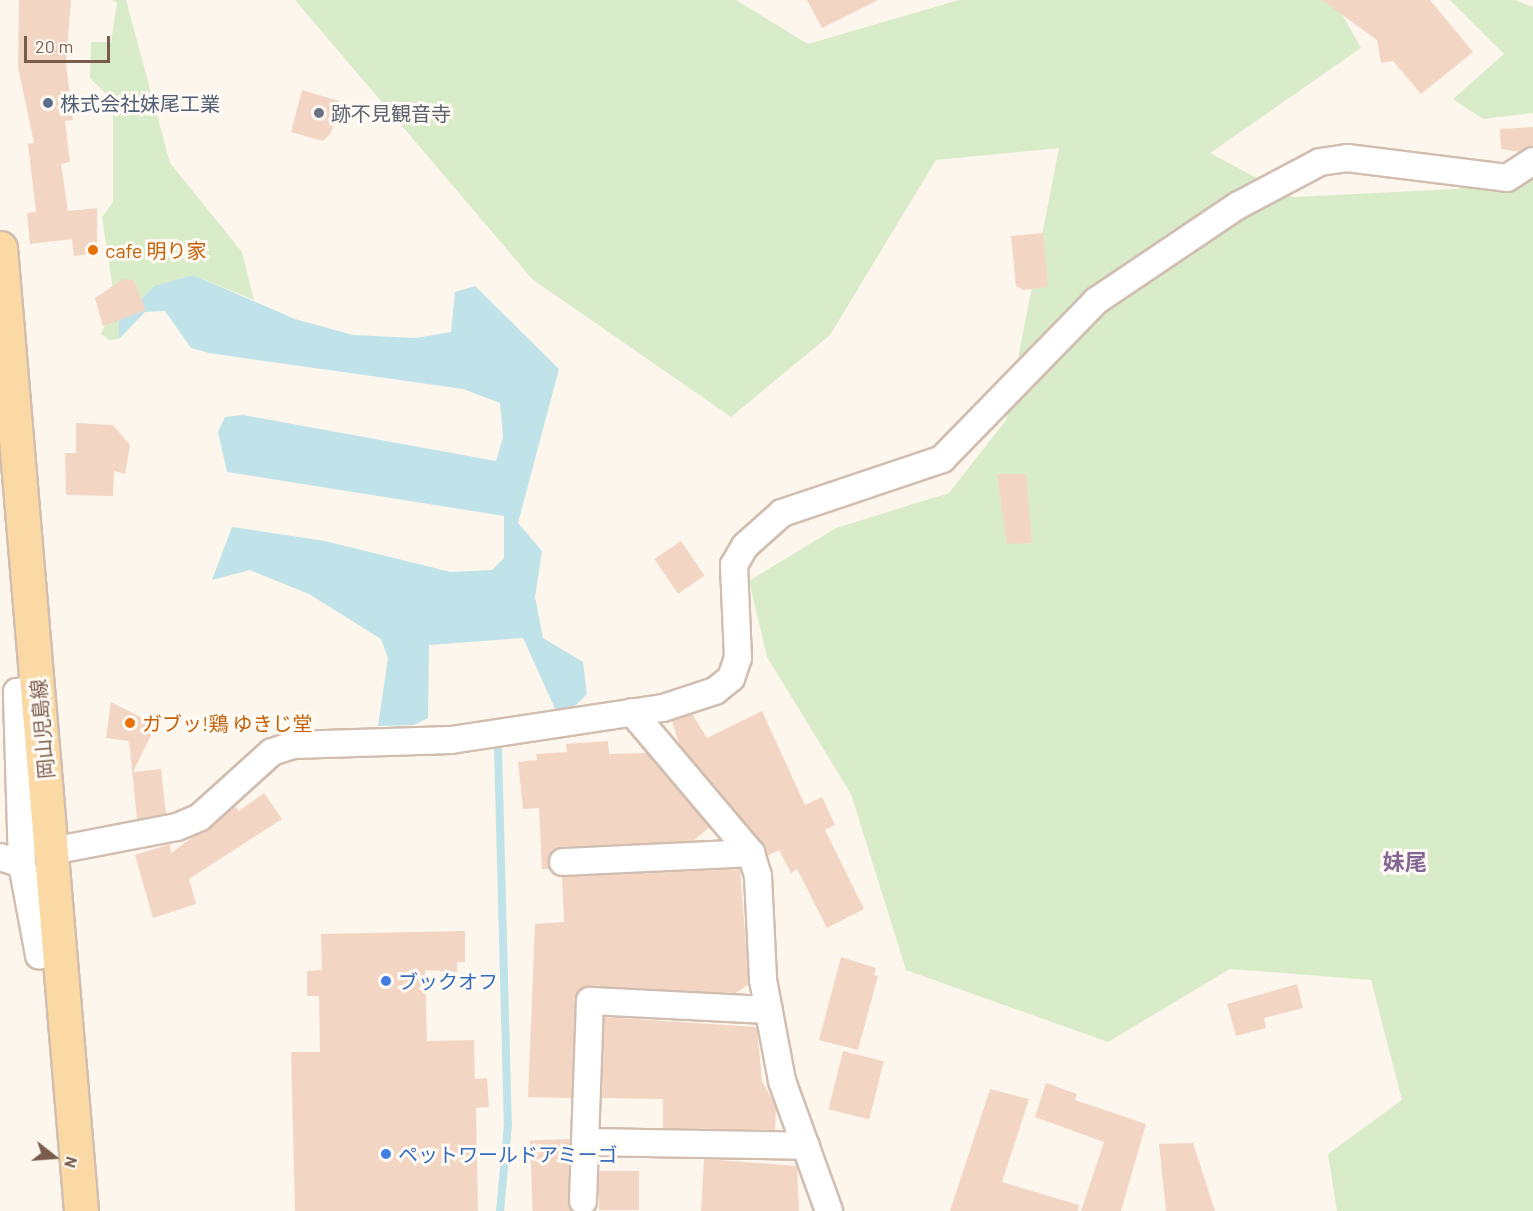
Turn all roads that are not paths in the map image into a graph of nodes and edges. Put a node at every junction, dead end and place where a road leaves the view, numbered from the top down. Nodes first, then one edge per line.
1 (1533, 161) edge
2 (0, 248) edge
3 (39, 688) junction
4 (633, 712) junction
5 (52, 851) junction
6 (751, 853) junction
7 (11, 860) edge
8 (563, 862) dead end
9 (59, 954) junction
10 (769, 1010) junction
11 (586, 1142) junction
12 (806, 1146) junction
13 (583, 1201) dead end
14 (81, 1211) edge
15 (829, 1211) edge

1 - 4 street
2 - 3 main road, 岡山児島線
3 - 5 main road, 岡山児島線
3 - 7 street
4 - 5 street
4 - 6 street
5 - 9 main road, 岡山児島線
6 - 8 street
6 - 10 street
7 - 9 street
9 - 14 main road, 岡山児島線
10 - 11 street
10 - 12 street
11 - 12 street
11 - 13 street
12 - 15 street

